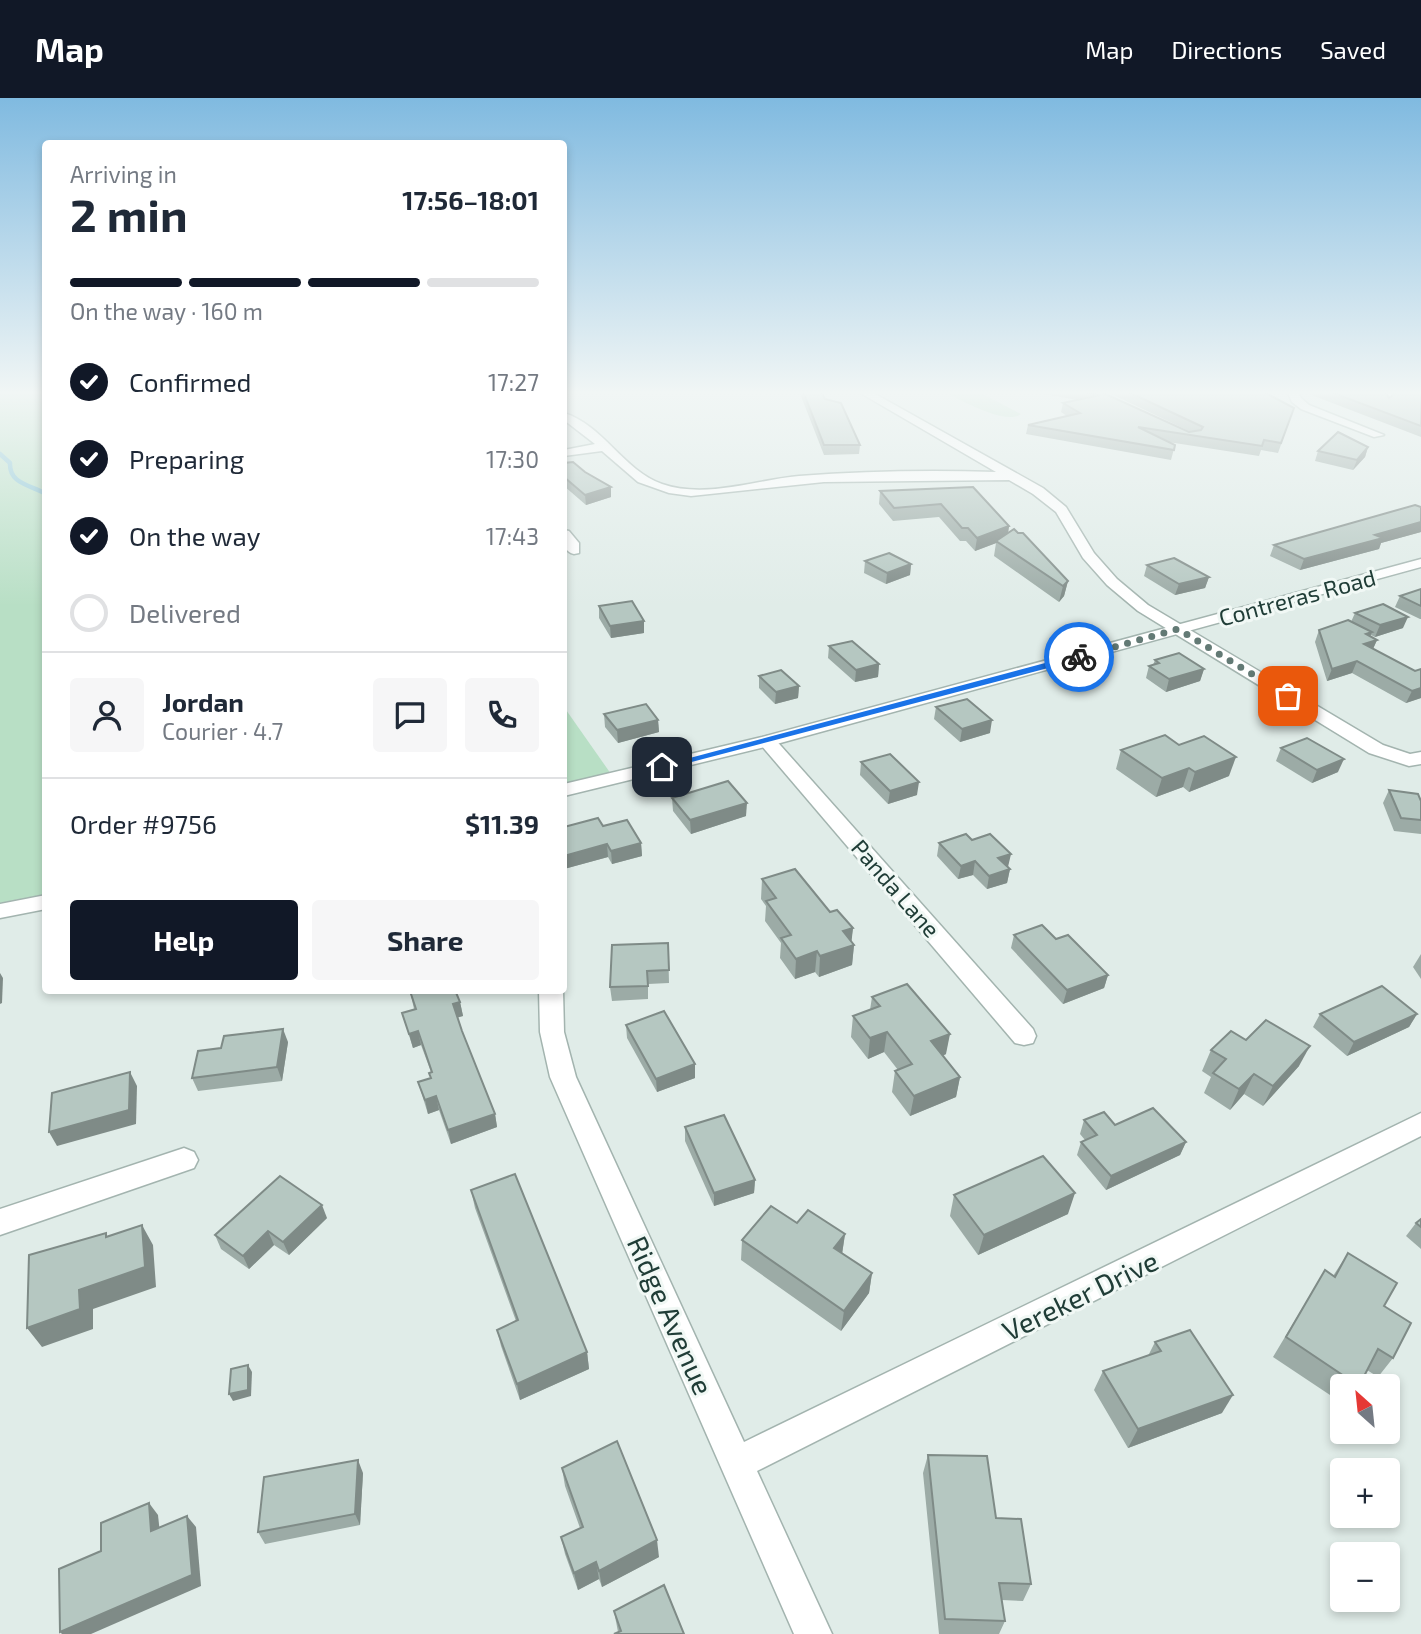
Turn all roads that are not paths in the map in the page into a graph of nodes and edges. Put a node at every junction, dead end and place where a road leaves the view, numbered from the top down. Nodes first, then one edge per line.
1 (622, 463) edge
2 (989, 463) edge
3 (1013, 476) junction
4 (567, 538) edge
5 (573, 551) dead end
6 (1421, 563) edge
7 (1178, 629) junction
8 (767, 741) junction
9 (1421, 758) edge
10 (567, 789) edge
11 (42, 903) edge
12 (0, 911) edge
13 (551, 994) edge
14 (1024, 1036) dead end
15 (1421, 1124) edge
16 (184, 1160) dead end
17 (0, 1222) edge
18 (737, 1463) junction
19 (813, 1634) edge

1 - 3 street
2 - 3 street
3 - 7 street
4 - 5 street
6 - 7 street, Contreras Road
7 - 8 street, Contreras Road
7 - 9 street
8 - 10 street, Contreras Road
8 - 14 street, Panda Lane
11 - 12 street
13 - 18 street, Ridge Avenue
15 - 18 street, Vereker Drive
16 - 17 street
18 - 19 street, Ridge Avenue

